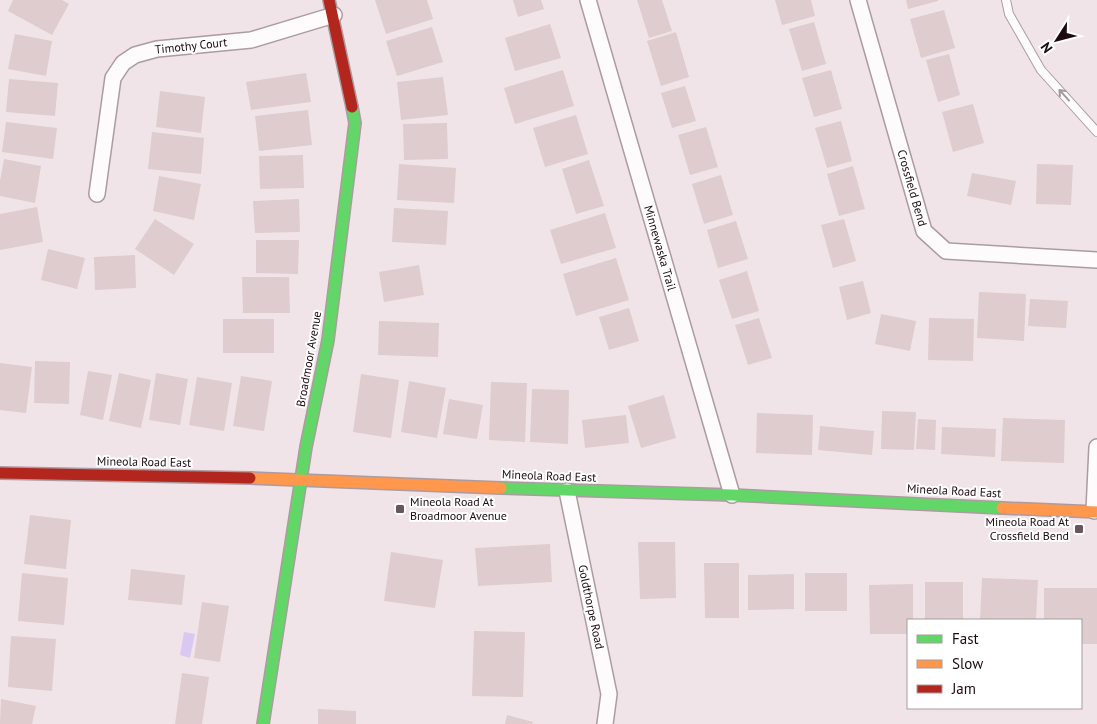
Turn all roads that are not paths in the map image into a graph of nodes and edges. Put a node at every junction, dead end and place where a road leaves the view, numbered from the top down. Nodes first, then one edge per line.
1 (329, 0) edge
2 (588, 0) edge
3 (858, 0) edge
4 (1006, 0) edge
5 (334, 16) junction
6 (1097, 132) edge
7 (97, 194) dead end
8 (1097, 260) edge
9 (1097, 447) edge
10 (0, 473) edge
11 (302, 479) junction
12 (567, 491) junction
13 (732, 496) junction
14 (1095, 512) edge
15 (263, 724) edge
16 (605, 724) edge

1 - 5 street, Broadmoor Avenue
2 - 13 street, Minnewaska Trail
3 - 8 street, Crossfield Bend
6 -> 4 lane
5 - 7 street, Timothy Court
5 - 11 street, Broadmoor Avenue
9 - 14 street
10 - 11 street, Mineola Road East
11 - 12 street, Mineola Road East
11 - 15 street, Broadmoor Avenue
12 - 13 street, Mineola Road East
12 - 16 street, Goldthorpe Road
13 - 14 street, Mineola Road East

